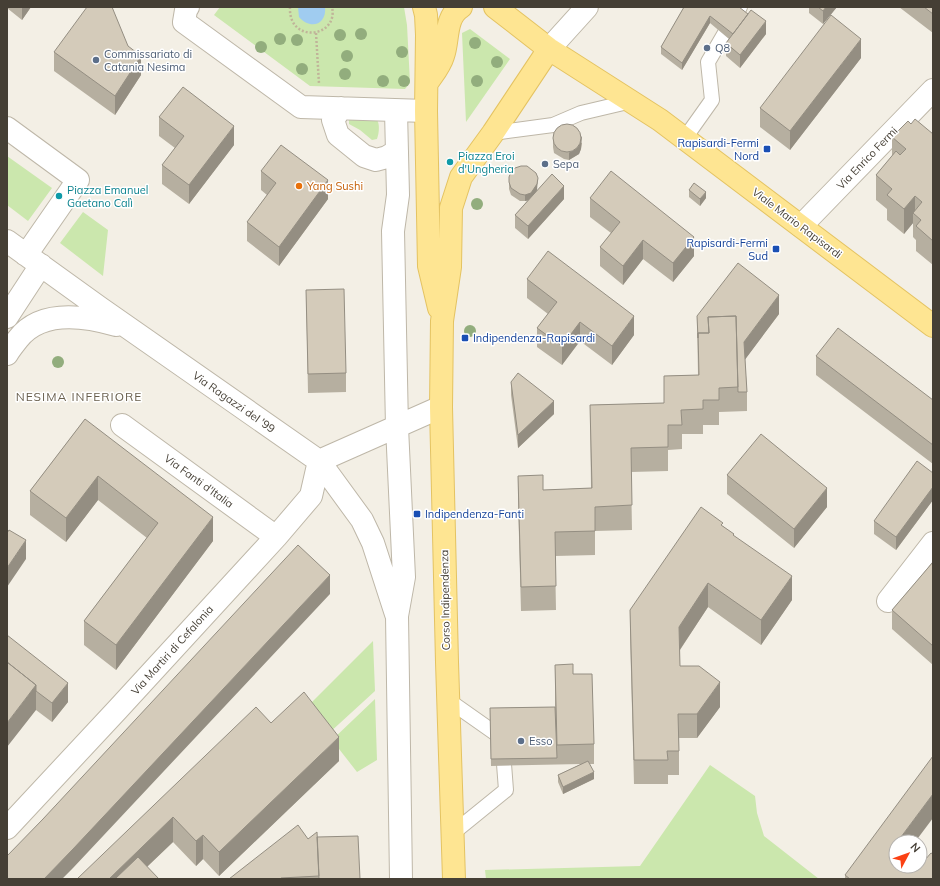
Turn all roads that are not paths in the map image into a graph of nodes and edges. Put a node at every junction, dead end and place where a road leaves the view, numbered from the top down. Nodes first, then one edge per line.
1 (188, 7) edge
2 (424, 7) edge
3 (461, 7) edge
4 (495, 7) edge
5 (587, 7) edge
6 (740, 7) edge
7 (549, 49) junction
8 (427, 83) junction
9 (933, 90) edge
10 (632, 101) junction
11 (341, 108) junction
12 (396, 111) junction
13 (426, 111) junction
14 (7, 128) edge
15 (493, 133) junction
16 (685, 138) junction
17 (397, 151) junction
18 (800, 226) junction
19 (7, 241) edge
20 (34, 260) junction
21 (7, 317) edge
22 (442, 321) junction
23 (933, 326) edge
24 (129, 329) junction
25 (7, 354) edge
26 (441, 407) junction
27 (122, 425) dead end
28 (397, 427) junction
29 (319, 461) junction
30 (276, 537) junction
31 (933, 543) edge
32 (888, 601) dead end
33 (397, 616) junction
34 (448, 700) junction
35 (7, 828) edge
36 (453, 833) junction
37 (401, 879) edge
38 (454, 879) edge

1 - 11 street
2 - 8 main road
3 - 8 main road
4 - 7 main road, Viale Mario Rapisardi
5 - 7 street
6 - 16 lane
7 - 10 main road, Viale Mario Rapisardi
7 - 15 main road
8 - 13 main road
9 - 18 street, Via Enrico Fermi
10 - 15 lane
10 - 16 main road, Viale Mario Rapisardi
11 - 12 street
11 - 17 street
12 - 13 street
12 - 17 street
13 - 22 main road
14 - 20 street
15 - 22 main road
16 - 18 main road, Viale Mario Rapisardi
17 - 28 street
18 - 23 main road, Viale Mario Rapisardi
19 - 20 street, Via Ragazzi del '99
20 - 21 street
20 - 24 street, Via Ragazzi del '99
22 - 26 main road, Corso Indipendenza
24 - 25 street
24 - 29 street, Via Ragazzi del '99
26 - 28 street
26 - 34 main road, Corso Indipendenza
27 - 30 street, Via Fanti d'Italia
28 - 29 street
28 - 33 street
29 - 30 street, Via Martiri di Cefalonia
29 - 33 street, Via Ragazzi del '99
30 - 35 street, Via Martiri di Cefalonia
31 - 32 street
33 - 37 street
34 - 36 main road, Corso Indipendenza
34 - 36 lane
36 - 38 main road, Corso Indipendenza

